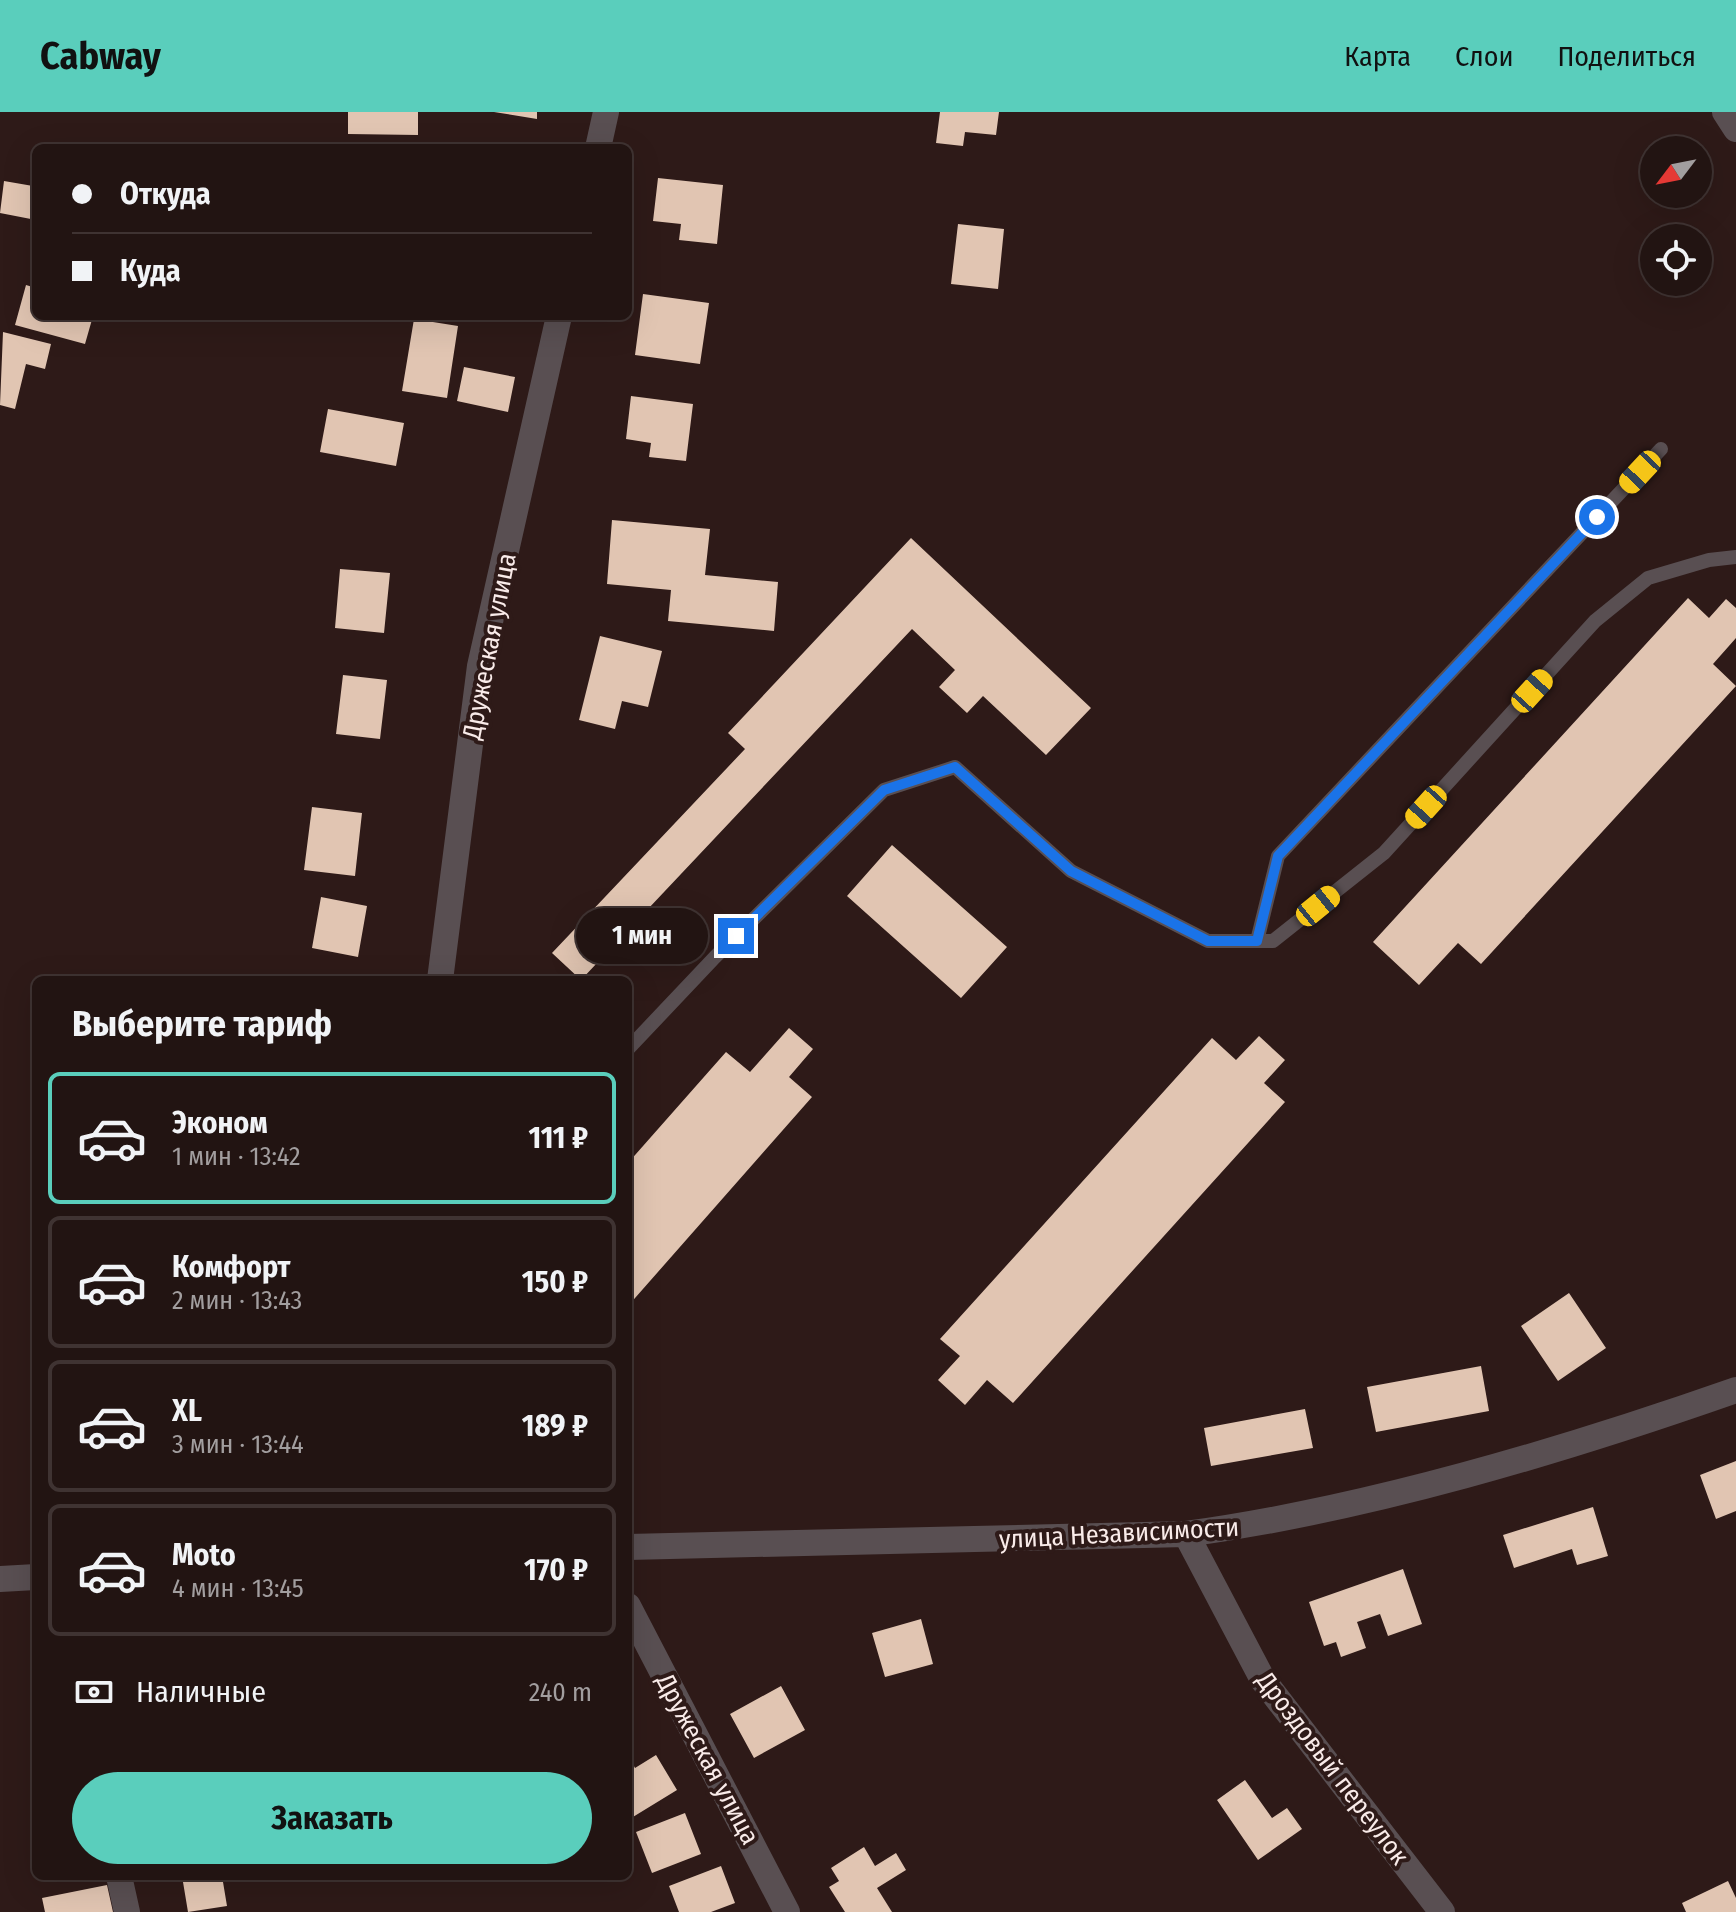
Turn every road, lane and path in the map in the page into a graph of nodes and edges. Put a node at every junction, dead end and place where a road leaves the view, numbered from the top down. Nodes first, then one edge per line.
1 (606, 112) edge
2 (1725, 112) edge
3 (1736, 129) edge
4 (599, 144) edge
5 (558, 320) edge
6 (1661, 449) dead end
7 (1736, 557) edge
8 (1257, 941) junction
9 (441, 976) edge
10 (632, 1045) edge
11 (1736, 1390) edge
12 (1186, 1534) junction
13 (632, 1547) edge
14 (32, 1577) edge
15 (0, 1579) edge
16 (632, 1614) edge
17 (120, 1880) edge
18 (127, 1912) edge
19 (787, 1912) edge
20 (1442, 1912) edge

1 - 4 street
2 - 3 street
5 - 9 street, Дружеская улица
6 - 8 lane
7 - 8 lane
8 - 10 lane
11 - 12 street, улица Независимости
12 - 13 street, улица Независимости
12 - 20 street, Дроздовый переулок
14 - 15 street
16 - 19 street, Дружеская улица
17 - 18 street

